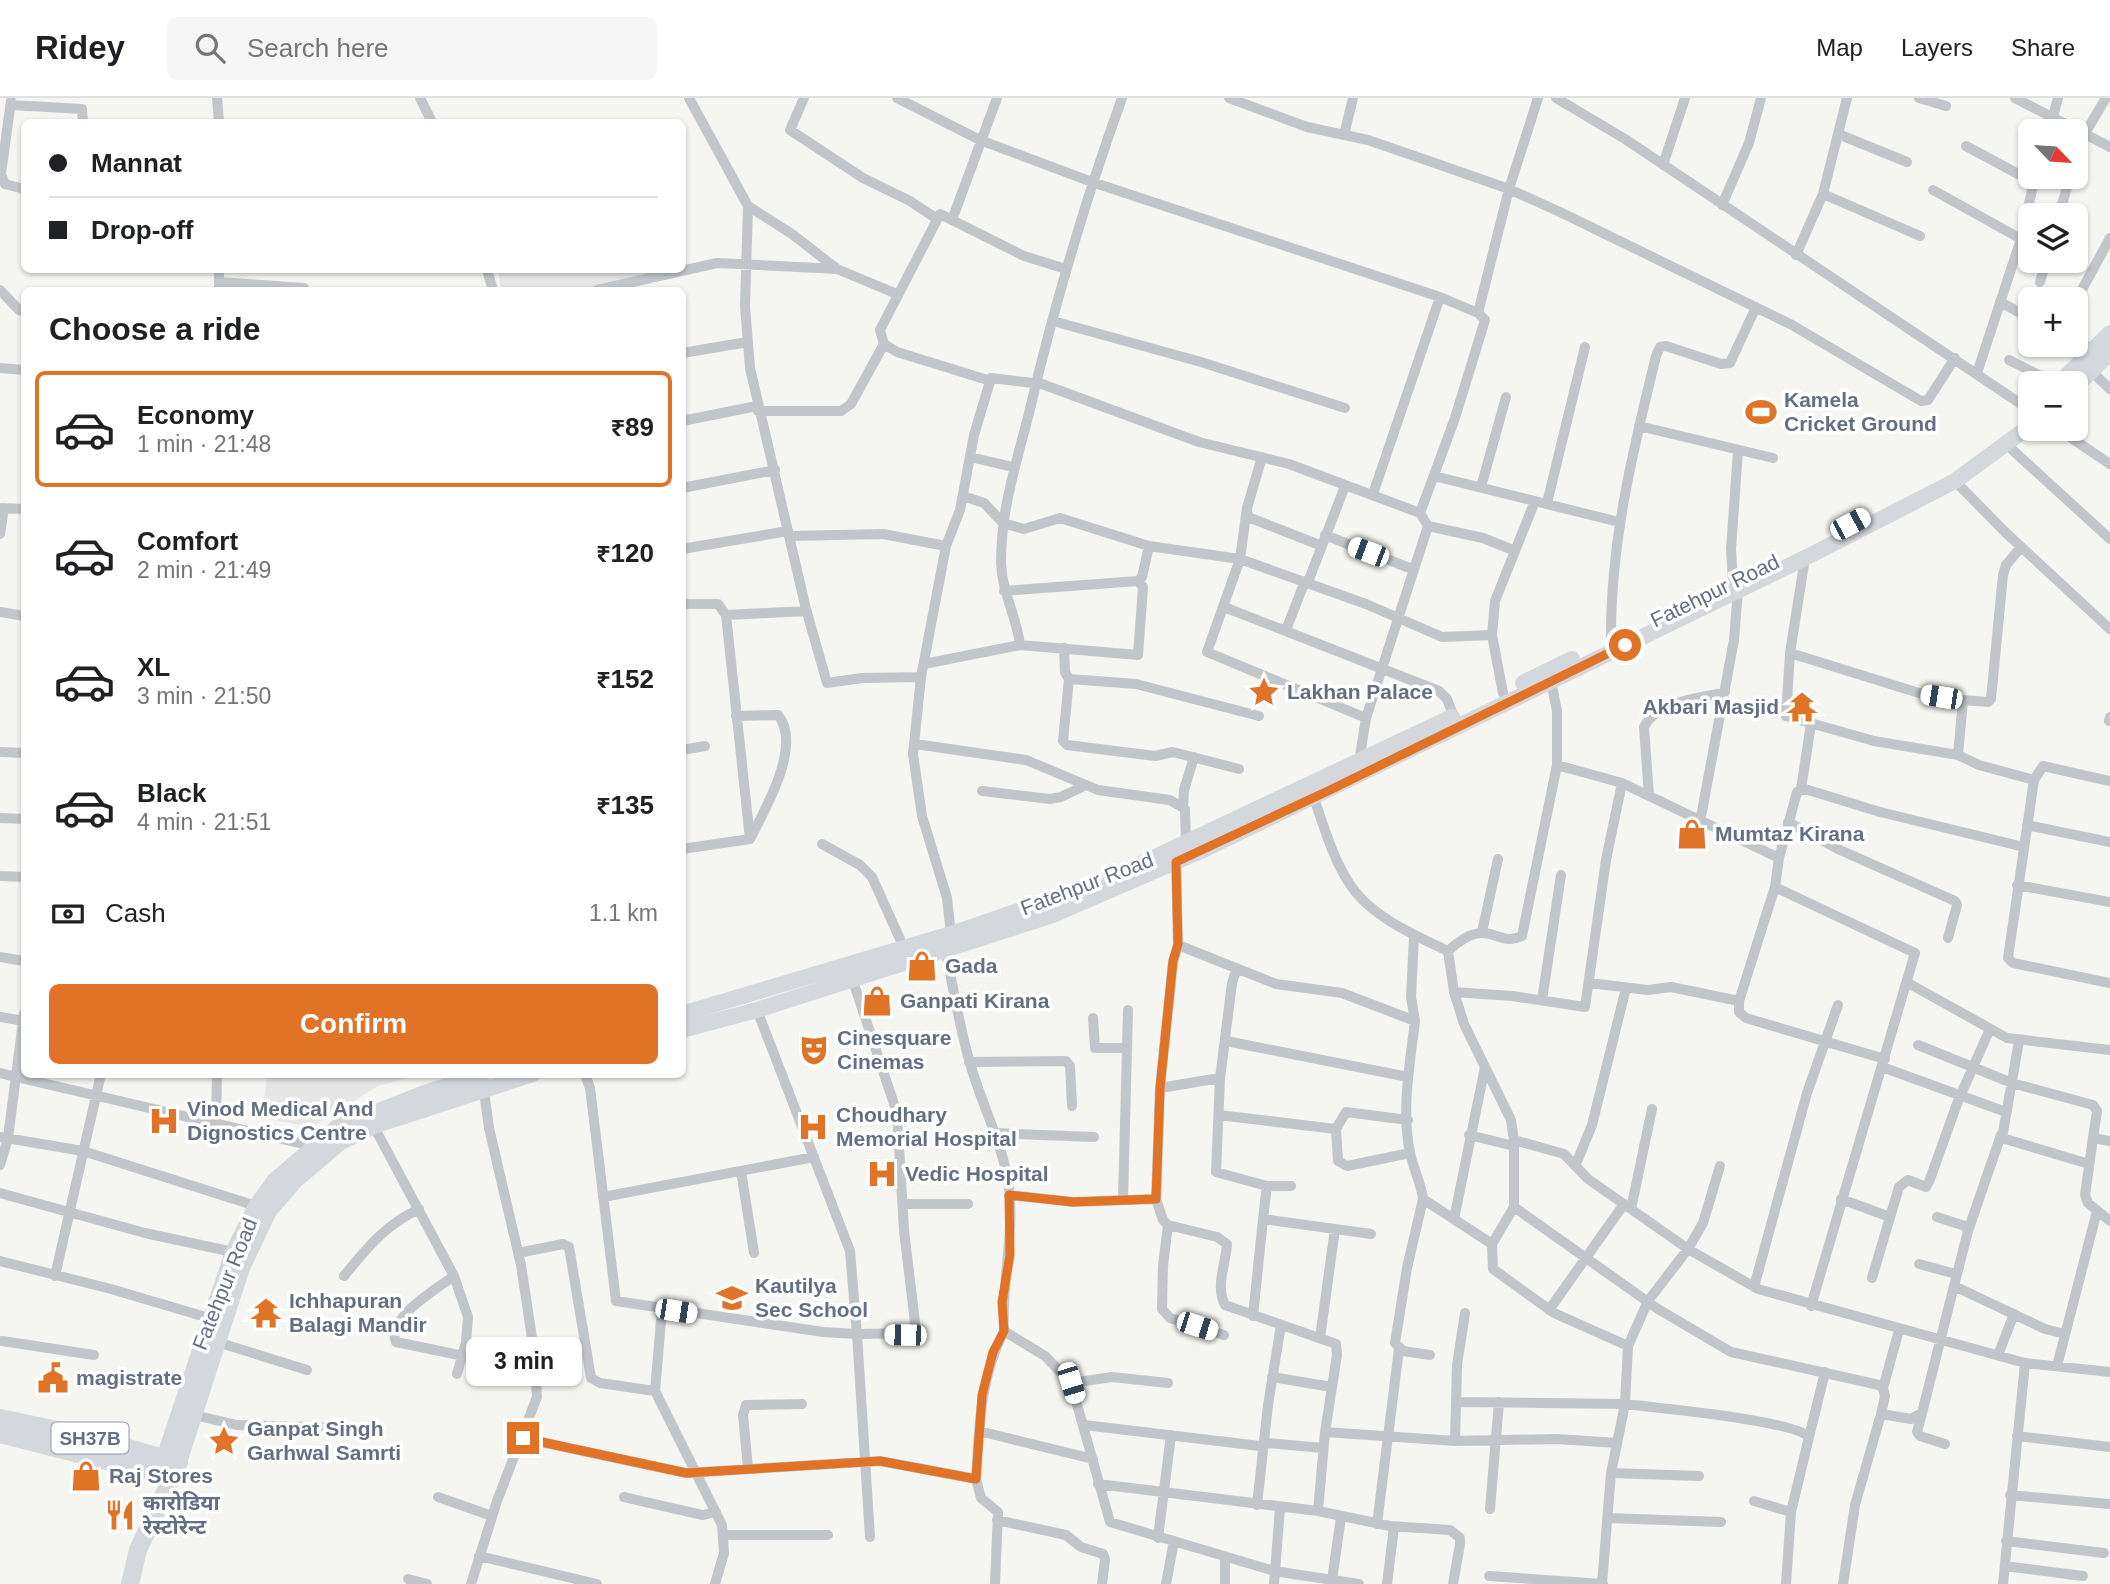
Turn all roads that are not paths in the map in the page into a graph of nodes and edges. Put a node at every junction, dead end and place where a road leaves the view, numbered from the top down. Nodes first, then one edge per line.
1 (217, 98) edge
2 (420, 98) edge
3 (689, 98) edge
4 (804, 98) edge
5 (897, 98) edge
6 (997, 98) edge
7 (1122, 98) edge
8 (1229, 98) edge
9 (1353, 98) edge
10 (1538, 98) edge
11 (1556, 98) edge
12 (1685, 98) edge
13 (1761, 98) edge
14 (1847, 98) edge
15 (1919, 98) edge
16 (2015, 98) edge
17 (2058, 98) edge
18 (2106, 98) edge
19 (11, 102) edge
20 (47, 103) edge
21 (1947, 106) dead end
22 (83, 119) edge
23 (219, 119) edge
24 (430, 119) edge
25 (2052, 119) joint
26 (2088, 128) edge
27 (1839, 134) junction
28 (1344, 135) junction
29 (2088, 137) edge
30 (980, 140) junction
31 (1966, 146) dead end
32 (2110, 147) edge
33 (1907, 162) dead end
34 (1663, 165) junction
35 (2018, 171) edge
36 (0, 173) edge
37 (1092, 182) junction
38 (21, 188) edge
39 (1509, 189) junction
40 (1933, 190) dead end
41 (1823, 194) junction
42 (1722, 205) junction
43 (748, 206) junction
44 (937, 219) junction
45 (952, 220) junction
46 (1920, 236) dead end
47 (2018, 237) edge
48 (2110, 238) edge
49 (2018, 248) edge
50 (1796, 255) junction
51 (747, 265) junction
52 (837, 269) junction
53 (1066, 269) junction
54 (686, 270) edge
55 (673, 273) edge
56 (2043, 273) edge
57 (2040, 282) dead end
58 (219, 286) edge
59 (262, 287) edge
60 (610, 287) edge
61 (2083, 287) edge
62 (0, 290) edge
63 (897, 294) junction
64 (1440, 297) junction
65 (2000, 302) junction
66 (1756, 307) junction
67 (21, 310) edge
68 (2018, 312) edge
69 (1479, 313) junction
70 (1053, 321) junction
71 (2108, 335) edge
72 (748, 341) junction
73 (884, 344) junction
74 (1585, 347) dead end
75 (2088, 347) edge
76 (2092, 349) junction
77 (686, 352) edge
78 (2110, 353) edge
79 (1955, 358) junction
80 (2009, 359) dead end
81 (0, 368) edge
82 (21, 370) edge
83 (2033, 371) edge
84 (2069, 371) edge
85 (2091, 371) junction
86 (1977, 373) junction
87 (2088, 374) edge
88 (991, 381) junction
89 (1035, 383) junction
90 (2110, 388) edge
91 (1506, 397) dead end
92 (2018, 403) edge
93 (757, 408) junction
94 (1345, 408) dead end
95 (686, 420) edge
96 (2018, 421) edge
97 (1639, 426) junction
98 (2018, 436) edge
99 (2076, 441) edge
100 (2007, 445) junction
101 (1738, 450) junction
102 (970, 457) junction
103 (1262, 457) junction
104 (1773, 458) dead end
105 (2110, 464) edge
106 (1013, 467) junction
107 (775, 470) junction
108 (1434, 476) junction
109 (1955, 481) junction
110 (1345, 486) junction
111 (686, 487) edge
112 (1481, 488) junction
113 (1373, 494) junction
114 (963, 496) junction
115 (1535, 501) junction
116 (1547, 503) junction
117 (2, 508) edge
118 (1247, 508) junction
119 (21, 509) edge
120 (1420, 513) junction
121 (1619, 522) junction
122 (1003, 523) junction
123 (1428, 526) junction
124 (0, 534) edge
125 (789, 534) junction
126 (2110, 539) edge
127 (1323, 540) junction
128 (946, 546) junction
129 (1149, 546) junction
130 (2021, 547) junction
131 (686, 548) edge
132 (1513, 550) junction
133 (1805, 558) junction
134 (1240, 559) junction
135 (1412, 569) junction
136 (1138, 580) junction
137 (1306, 582) junction
138 (1735, 586) junction
139 (1004, 591) junction
140 (686, 604) edge
141 (1224, 607) junction
142 (807, 611) junction
143 (0, 612) edge
144 (726, 615) junction
145 (21, 616) edge
146 (1399, 619) junction
147 (2110, 629) edge
148 (1286, 630) junction
149 (1492, 635) junction
150 (1611, 641) junction
151 (1020, 645) junction
152 (1064, 648) junction
153 (1790, 653) junction
154 (1577, 662) junction
155 (924, 664) junction
156 (1382, 666) junction
157 (921, 677) junction
158 (1069, 679) junction
159 (1551, 681) junction
160 (1725, 692) junction
161 (1503, 693) junction
162 (1963, 700) junction
163 (736, 716) junction
164 (1259, 716) dead end
165 (1454, 717) junction
166 (1366, 718) junction
167 (1811, 724) junction
168 (915, 744) junction
169 (705, 746) dead end
170 (686, 749) edge
171 (0, 752) edge
172 (21, 753) edge
173 (1958, 755) junction
174 (1194, 757) junction
175 (1359, 762) junction
176 (1557, 765) junction
177 (1239, 769) dead end
178 (2034, 780) junction
179 (2110, 781) edge
180 (1622, 783) junction
181 (1086, 785) junction
182 (1801, 789) junction
183 (982, 791) dead end
184 (1312, 792) junction
185 (1649, 796) junction
186 (1184, 808) junction
187 (0, 818) edge
188 (21, 819) edge
189 (1700, 822) junction
190 (1788, 822) junction
191 (2027, 824) junction
192 (750, 839) junction
193 (2110, 842) edge
194 (822, 844) dead end
195 (2024, 847) junction
196 (686, 848) edge
197 (1179, 851) junction
198 (1779, 858) junction
199 (1498, 859) dead end
200 (1561, 875) dead end
201 (0, 876) edge
202 (21, 877) edge
203 (2017, 886) junction
204 (1774, 887) junction
205 (2110, 902) edge
206 (1482, 932) junction
207 (1414, 936) junction
208 (1948, 937) dead end
209 (948, 941) junction
210 (1178, 944) junction
211 (904, 948) junction
212 (1448, 951) junction
213 (0, 957) edge
214 (21, 960) edge
215 (1237, 968) junction
216 (852, 978) junction
217 (1590, 983) junction
218 (1908, 983) junction
219 (2110, 983) edge
220 (1626, 988) junction
221 (1454, 992) junction
222 (1542, 1000) junction
223 (1739, 1001) junction
224 (1838, 1004) dead end
225 (757, 1010) junction
226 (1128, 1010) dead end
227 (686, 1013) edge
228 (0, 1017) edge
229 (1093, 1018) dead end
230 (21, 1020) edge
231 (1415, 1021) junction
232 (686, 1029) edge
233 (1990, 1029) junction
234 (1825, 1039) junction
235 (1226, 1041) junction
236 (2019, 1041) junction
237 (21, 1045) edge
238 (1918, 1045) dead end
239 (1127, 1048) junction
240 (2110, 1050) edge
241 (969, 1062) junction
242 (1884, 1063) junction
243 (1485, 1067) junction
244 (1974, 1068) junction
245 (0, 1073) edge
246 (17, 1077) junction
247 (1408, 1077) junction
248 (21, 1078) edge
249 (21, 1078) edge
250 (101, 1078) edge
251 (217, 1078) edge
252 (586, 1078) edge
253 (1220, 1078) junction
254 (483, 1080) edge
255 (2012, 1083) junction
256 (1160, 1088) junction
257 (96, 1096) junction
258 (1960, 1098) junction
259 (1072, 1106) dead end
260 (1651, 1109) dead end
261 (2006, 1112) junction
262 (1219, 1115) junction
263 (370, 1120) junction
264 (1408, 1120) junction
265 (216, 1123) junction
266 (1336, 1129) junction
267 (994, 1133) junction
268 (1469, 1135) junction
269 (2001, 1135) junction
270 (4, 1137) edge
271 (1094, 1137) dead end
272 (2093, 1138) junction
273 (2110, 1140) edge
274 (1514, 1143) junction
275 (312, 1146) junction
276 (83, 1151) junction
277 (1410, 1153) junction
278 (814, 1157) junction
279 (1576, 1164) junction
280 (2089, 1164) junction
281 (0, 1165) edge
282 (1720, 1166) dead end
283 (741, 1171) junction
284 (1267, 1185) junction
285 (1291, 1186) dead end
286 (0, 1193) edge
287 (1009, 1195) junction
288 (603, 1198) junction
289 (1156, 1199) junction
290 (1423, 1199) junction
291 (1841, 1199) junction
292 (1123, 1200) junction
293 (904, 1204) junction
294 (968, 1204) dead end
295 (256, 1206) junction
296 (1628, 1207) junction
297 (1514, 1208) junction
298 (419, 1209) junction
299 (69, 1211) junction
300 (2097, 1211) junction
301 (1890, 1217) junction
302 (1937, 1217) dead end
303 (1263, 1219) junction
304 (1454, 1219) junction
305 (2110, 1221) edge
306 (1168, 1224) junction
307 (1335, 1229) junction
308 (1968, 1231) junction
309 (1371, 1234) dead end
310 (1492, 1244) junction
311 (1688, 1249) junction
312 (233, 1252) junction
313 (518, 1253) junction
314 (754, 1253) dead end
315 (1586, 1258) junction
316 (0, 1261) edge
317 (1919, 1264) dead end
318 (55, 1276) junction
319 (344, 1276) dead end
320 (454, 1276) junction
321 (1872, 1278) dead end
322 (1955, 1280) junction
323 (1755, 1287) junction
324 (1648, 1301) junction
325 (1811, 1306) junction
326 (662, 1309) junction
327 (1549, 1310) junction
328 (1465, 1313) dead end
329 (2014, 1314) junction
330 (1253, 1316) junction
331 (209, 1318) junction
332 (1281, 1325) junction
333 (1899, 1330) junction
334 (1004, 1331) junction
335 (857, 1334) junction
336 (2065, 1334) junction
337 (1224, 1335) dead end
338 (1320, 1338) junction
339 (1941, 1338) junction
340 (217, 1342) junction
341 (1, 1344) edge
342 (1628, 1346) junction
343 (1399, 1349) junction
344 (534, 1351) junction
345 (94, 1355) dead end
346 (1430, 1355) dead end
347 (1998, 1355) junction
348 (462, 1356) junction
349 (2025, 1363) junction
350 (2057, 1366) junction
351 (307, 1370) dead end
352 (1825, 1372) junction
353 (2110, 1372) edge
354 (457, 1374) dead end
355 (1272, 1377) junction
356 (1071, 1383) junction
357 (1168, 1383) dead end
358 (1332, 1387) junction
359 (1883, 1388) junction
360 (656, 1391) junction
361 (1456, 1402) junction
362 (1499, 1402) junction
363 (802, 1404) dead end
364 (1625, 1404) junction
365 (1922, 1413) junction
366 (1881, 1414) junction
367 (194, 1415) junction
368 (0, 1418) edge
369 (1084, 1425) junction
370 (352, 1428) dead end
371 (979, 1431) junction
372 (1325, 1432) junction
373 (0, 1434) edge
374 (1171, 1435) junction
375 (1389, 1436) junction
376 (2017, 1436) junction
377 (1809, 1437) junction
378 (523, 1438) junction
379 (1455, 1441) junction
380 (1497, 1441) junction
381 (1617, 1443) junction
382 (1945, 1444) dead end
383 (1262, 1445) junction
384 (2110, 1447) edge
385 (1323, 1448) junction
386 (1093, 1459) junction
387 (863, 1463) junction
388 (169, 1468) junction
389 (748, 1468) junction
390 (697, 1472) junction
391 (1611, 1473) junction
392 (1699, 1476) dead end
393 (976, 1479) junction
394 (1098, 1484) junction
395 (1164, 1494) junction
396 (2010, 1496) junction
397 (438, 1497) dead end
398 (624, 1497) dead end
399 (1754, 1501) dead end
400 (2110, 1504) edge
401 (1257, 1505) junction
402 (1280, 1508) junction
403 (1490, 1509) dead end
404 (1318, 1511) junction
405 (716, 1512) junction
406 (1791, 1512) junction
407 (492, 1516) junction
408 (1341, 1517) junction
409 (1608, 1518) junction
410 (998, 1520) junction
411 (1721, 1522) dead end
412 (1377, 1524) junction
413 (1394, 1527) junction
414 (725, 1535) junction
415 (828, 1535) dead end
416 (870, 1537) dead end
417 (1158, 1538) junction
418 (1174, 1541) junction
419 (2006, 1541) junction
420 (2104, 1553) dead end
421 (480, 1556) junction
422 (1225, 1558) junction
423 (2005, 1566) junction
424 (1274, 1570) junction
425 (1489, 1576) dead end
426 (2082, 1576) dead end
427 (408, 1580) dead end
428 (1332, 1580) junction
429 (1565, 1583) edge
430 (130, 1584) edge
431 (427, 1584) edge
432 (471, 1584) edge
433 (597, 1584) edge
434 (715, 1584) edge
435 (995, 1584) edge
436 (1102, 1584) edge
437 (1166, 1584) edge
438 (1226, 1584) edge
439 (1274, 1584) edge
440 (1357, 1584) edge
441 (1387, 1584) edge
442 (1453, 1584) edge
443 (1602, 1584) edge
444 (1786, 1584) edge
445 (1843, 1584) edge
446 (2003, 1584) edge

1 - 23 street
2 - 24 street
3 - 43 street
4 - 44 street
5 - 30 street
6 - 30 street
7 - 37 street
8 - 28 street
9 - 28 street
10 - 39 street
11 - 34 street
12 - 34 street
13 - 42 street
14 - 27 street
15 - 21 street
16 - 25 street
17 - 25 street
18 - 26 street
19 - 20 street
19 - 36 street
20 - 22 street
27 - 33 street
27 - 41 street
28 - 39 street
29 - 32 street
30 - 37 street
30 - 45 street
31 - 35 street
34 - 42 street
36 - 38 street
37 - 53 street
37 - 64 street
39 - 66 street
39 - 69 street
40 - 47 street
41 - 46 street
41 - 50 street
42 - 50 street
43 - 51 street
43 - 52 street
44 - 45 street
44 - 63 street
45 - 53 street
48 - 61 street
49 - 65 street
50 - 79 street
51 - 52 street
51 - 54 street
51 - 72 street
52 - 63 street
53 - 70 street
55 - 60 street
56 - 57 street
58 - 59 street
62 - 67 street
63 - 73 street
64 - 69 street
64 - 113 street
65 - 68 street
65 - 86 street
66 - 79 street
66 - 97 street
69 - 108 street
70 - 89 street
70 - 94 street
71 - 76 street
72 - 77 street
72 - 93 street
73 - 88 street
73 - 93 street
74 - 116 street
75 - 76 street
76 - 84 street
78 - 85 street
79 - 86 street
80 - 83 street
81 - 82 street
85 - 87 street
85 - 90 street
86 - 92 street
88 - 89 street
88 - 102 street
89 - 103 street
89 - 106 street
91 - 112 street
93 - 95 street
93 - 107 street
96 - 138 street, Fatehpur Road
97 - 101 street
97 - 121 street
98 - 100 street
99 - 105 street
100 - 109 street
100 - 126 street
101 - 104 street
101 - 138 street
102 - 106 street
102 - 114 street
103 - 110 street
103 - 118 street
106 - 122 street
107 - 111 street
107 - 125 street
108 - 112 street
108 - 120 street
109 - 130 street
109 - 133 street
110 - 113 street
110 - 127 street
112 - 115 street
113 - 120 street
114 - 122 street
114 - 128 street
115 - 116 street
115 - 132 street
116 - 121 street
117 - 119 street
117 - 124 street
118 - 127 street
118 - 134 street
120 - 123 street
121 - 150 street
122 - 129 street
122 - 139 street
123 - 132 street
123 - 135 street
125 - 128 street
125 - 131 street
125 - 142 street
127 - 135 street
127 - 137 street
128 - 155 street
129 - 134 street
129 - 136 street
130 - 147 street
130 - 162 street
132 - 149 street
133 - 138 street
133 - 153 street
134 - 137 street
134 - 141 street
135 - 146 street
136 - 139 street
136 - 152 street
137 - 146 street
137 - 148 street
138 - 150 street, Fatehpur Road
138 - 154 street
138 - 160 street
139 - 151 street
140 - 144 street
141 - 148 street
141 - 166 street
142 - 144 street
142 - 157 street
143 - 145 street
144 - 163 street
146 - 149 street
146 - 156 street
148 - 156 street
149 - 161 street
150 - 154 street, Fatehpur Road
151 - 152 street
151 - 155 street
152 - 158 street
153 - 162 street
153 - 167 street
154 - 159 street
154 - 161 street, Fatehpur Road
155 - 157 street
156 - 165 street
156 - 166 street
157 - 168 street
158 - 164 street
158 - 174 street
159 - 176 street
159 - 184 street
160 - 185 street
160 - 189 street
161 - 165 street, Fatehpur Road
162 - 173 street
163 - 192 street
163 - 192 street
165 - 175 street, Fatehpur Road
166 - 175 street
167 - 173 street
167 - 182 street
168 - 181 street
168 - 209 street
169 - 170 street
171 - 172 street
173 - 178 street
174 - 177 street
174 - 186 street
175 - 184 street, Fatehpur Road
176 - 180 street
176 - 206 street
178 - 179 street
178 - 191 street
180 - 185 street
180 - 217 street
181 - 183 street
181 - 186 street
182 - 190 street
182 - 195 street
184 - 197 street, Fatehpur Road
184 - 207 street
185 - 189 street
186 - 197 street
187 - 188 street
189 - 198 street
190 - 198 street
190 - 208 street
191 - 193 street
191 - 195 street
192 - 196 street
194 - 211 street
195 - 203 street
197 - 209 street, Fatehpur Road
197 - 210 street
198 - 204 street
199 - 206 street
200 - 222 street
201 - 202 street
203 - 205 street
203 - 219 street
204 - 218 street
204 - 223 street
206 - 212 street
207 - 212 street
207 - 231 street
209 - 211 street, Fatehpur Road
209 - 216 street
209 - 241 street
210 - 215 street
210 - 256 street
211 - 227 street, Fatehpur Road
212 - 221 street
213 - 214 street
215 - 231 street
215 - 235 street
216 - 225 street
216 - 293 street
217 - 220 street
217 - 222 street
218 - 233 street
218 - 242 street
220 - 223 street
220 - 279 street
221 - 222 street
221 - 243 street
223 - 234 street
224 - 234 street
225 - 232 street
225 - 278 street
226 - 239 street
228 - 230 street
229 - 239 street
231 - 247 street
233 - 236 street
233 - 244 street
234 - 242 street
234 - 323 street
235 - 247 street
235 - 253 street
236 - 240 street
236 - 255 street
237 - 246 street
238 - 244 street
239 - 292 street
241 - 259 street
241 - 267 street
242 - 258 street
242 - 291 street
243 - 268 street
243 - 274 street
244 - 255 street
244 - 258 street
245 - 246 street
246 - 249 street
246 - 270 street
247 - 264 street
248 - 257 street
250 - 257 street
251 - 265 street
252 - 288 street
253 - 256 street
253 - 262 street
254 - 263 street, Fatehpur Road
254 - 313 street
255 - 261 street
255 - 272 street
256 - 289 street
257 - 265 street
257 - 276 street
258 - 261 street
258 - 301 street
260 - 296 street
261 - 269 street
262 - 266 street
262 - 284 street
263 - 275 street, Fatehpur Road
263 - 298 street
263 - 340 street
264 - 266 street
264 - 277 street
265 - 275 street
266 - 277 street
267 - 271 street
267 - 287 street
268 - 274 street
268 - 304 street
269 - 280 street
269 - 308 street
270 - 276 street
270 - 281 street
272 - 273 street
272 - 280 street
274 - 279 street
274 - 297 street
275 - 295 street, Fatehpur Road
276 - 295 street
276 - 299 street
277 - 290 street
278 - 283 street
278 - 335 street
279 - 296 street
280 - 300 street
282 - 311 street
283 - 288 street
283 - 314 street
284 - 285 street
284 - 303 street
286 - 299 street
287 - 292 street
287 - 334 street
288 - 326 street
289 - 292 street
289 - 306 street
290 - 304 street
290 - 343 street
291 - 301 street
291 - 325 street
293 - 294 street
293 - 335 street
295 - 312 street, Fatehpur Road
296 - 311 street
296 - 315 street
297 - 310 street
297 - 315 street
298 - 319 street
298 - 320 street
299 - 312 street
299 - 318 street
300 - 305 street
300 - 336 street
301 - 321 street
302 - 308 street
303 - 307 street
303 - 330 street
304 - 310 street
306 - 330 street
306 - 337 street
307 - 309 street
307 - 338 street
308 - 322 street
310 - 327 street
311 - 323 street
311 - 324 street
312 - 331 street, Fatehpur Road
313 - 344 street
313 - 360 street
315 - 324 street
315 - 327 street
316 - 318 street
317 - 322 street
318 - 331 street
320 - 348 street
320 - 348 street
322 - 329 street
322 - 339 street
323 - 325 street
324 - 342 street
324 - 352 street
325 - 333 street
326 - 335 street
326 - 360 street
327 - 342 street
328 - 361 street
329 - 336 street
329 - 347 street
330 - 332 street
331 - 388 street, Fatehpur Road
332 - 338 street
332 - 355 street
333 - 339 street
333 - 359 street
334 - 356 street
334 - 371 street
335 - 387 street
336 - 350 street
338 - 358 street
339 - 347 street
339 - 365 street
340 - 351 street
340 - 367 street
341 - 345 street
342 - 364 street
343 - 346 street
343 - 375 street
344 - 348 street
344 - 378 street
347 - 349 street
348 - 354 street
349 - 350 street
349 - 376 street
350 - 353 street
352 - 359 street
352 - 377 street
355 - 358 street
355 - 383 street
356 - 357 street
356 - 369 street
358 - 372 street
359 - 366 street
360 - 390 street
361 - 362 street
361 - 379 street
362 - 364 street
362 - 380 street
363 - 389 street
364 - 377 street
364 - 381 street
365 - 366 street
365 - 382 street
366 - 445 street
367 - 370 street
367 - 388 street
368 - 388 main road, SH37B
369 - 374 street
369 - 386 street
371 - 386 street
371 - 393 street
372 - 375 street
372 - 385 street
373 - 388 main road, SH37B
374 - 383 street
374 - 395 street
375 - 379 street
375 - 412 street
376 - 384 street
376 - 396 street
377 - 406 street
378 - 390 street
378 - 407 street
379 - 380 street
380 - 381 street
380 - 403 street
381 - 391 street
383 - 385 street
383 - 401 street
385 - 404 street
386 - 394 street
387 - 389 street
387 - 393 street
387 - 416 street
388 - 430 main road
389 - 390 street
390 - 405 street
391 - 392 street
391 - 409 street
393 - 410 street
394 - 395 street
394 - 417 street
395 - 401 street
395 - 417 street
396 - 400 street
396 - 419 street
397 - 407 street
398 - 405 street
399 - 406 street
401 - 402 street
402 - 404 street
402 - 424 street
404 - 408 street
405 - 414 street
406 - 444 street
407 - 421 street
408 - 412 street
408 - 428 street
409 - 411 street
409 - 443 street
410 - 435 street
410 - 436 street
412 - 413 street
413 - 441 street
413 - 442 street
414 - 415 street
414 - 434 street
417 - 418 street
418 - 422 street
418 - 437 street
419 - 420 street
419 - 423 street
421 - 432 street
421 - 433 street
422 - 424 street
422 - 438 street
423 - 426 street
423 - 446 street
424 - 428 street
424 - 439 street
425 - 429 street
427 - 431 street
428 - 440 street
429 - 443 street

